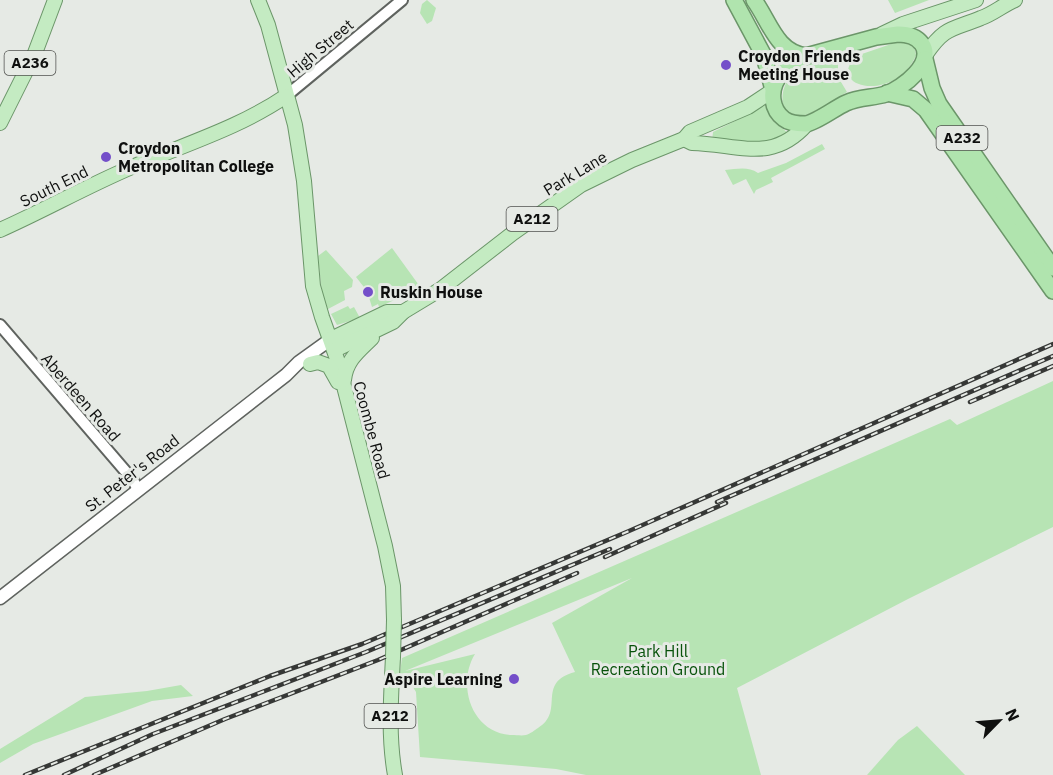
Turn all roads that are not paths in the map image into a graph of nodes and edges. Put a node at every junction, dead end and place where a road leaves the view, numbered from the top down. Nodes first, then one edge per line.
1 (55, 0) edge
2 (258, 0) edge
3 (402, 0) edge
4 (976, 0) edge
5 (1015, 0) edge
6 (735, 2) edge
7 (756, 2) edge
8 (876, 37) junction
9 (806, 56) junction
10 (926, 56) junction
11 (772, 88) junction
12 (887, 93) junction
13 (286, 96) junction
14 (0, 123) edge
15 (807, 124) junction
16 (684, 139) junction
17 (0, 230) edge
18 (1053, 268) edge
19 (1053, 291) edge
20 (403, 312) junction
21 (0, 325) edge
22 (380, 330) junction
23 (333, 344) junction
24 (310, 364) junction
25 (286, 375) junction
26 (344, 391) junction
27 (138, 490) junction
28 (0, 598) edge
29 (395, 775) edge

1 - 14 main road, A236
2 - 13 main road, A212
3 - 13 street, High Street
4 - 8 main road
5 - 10 main road
6 - 11 highway
7 - 9 highway
8 - 9 highway
8 - 10 highway
9 - 11 highway
10 - 12 highway
10 - 18 highway, A232
11 - 15 highway
11 - 16 main road, Park Lane / A212
12 - 15 highway
12 - 19 highway, A232
13 - 17 main road, South End
13 - 23 main road, Coombe Road / A212
15 - 16 main road
16 - 20 main road, Park Lane / A212
20 - 22 main road, Park Lane / A212
20 - 23 main road, Park Lane / A212
21 - 27 street, Aberdeen Road
22 - 23 main road, Park Lane / A212
22 - 26 main road
23 - 24 main road, St. Peter's Road
23 - 25 main road, St. Peter's Road
23 - 26 main road, Coombe Road / A212
24 - 25 main road, St. Peter's Road
24 - 26 main road
25 - 27 main road, St. Peter's Road
26 - 29 main road, Coombe Road / A212, bridge
27 - 28 main road, St. Peter's Road

